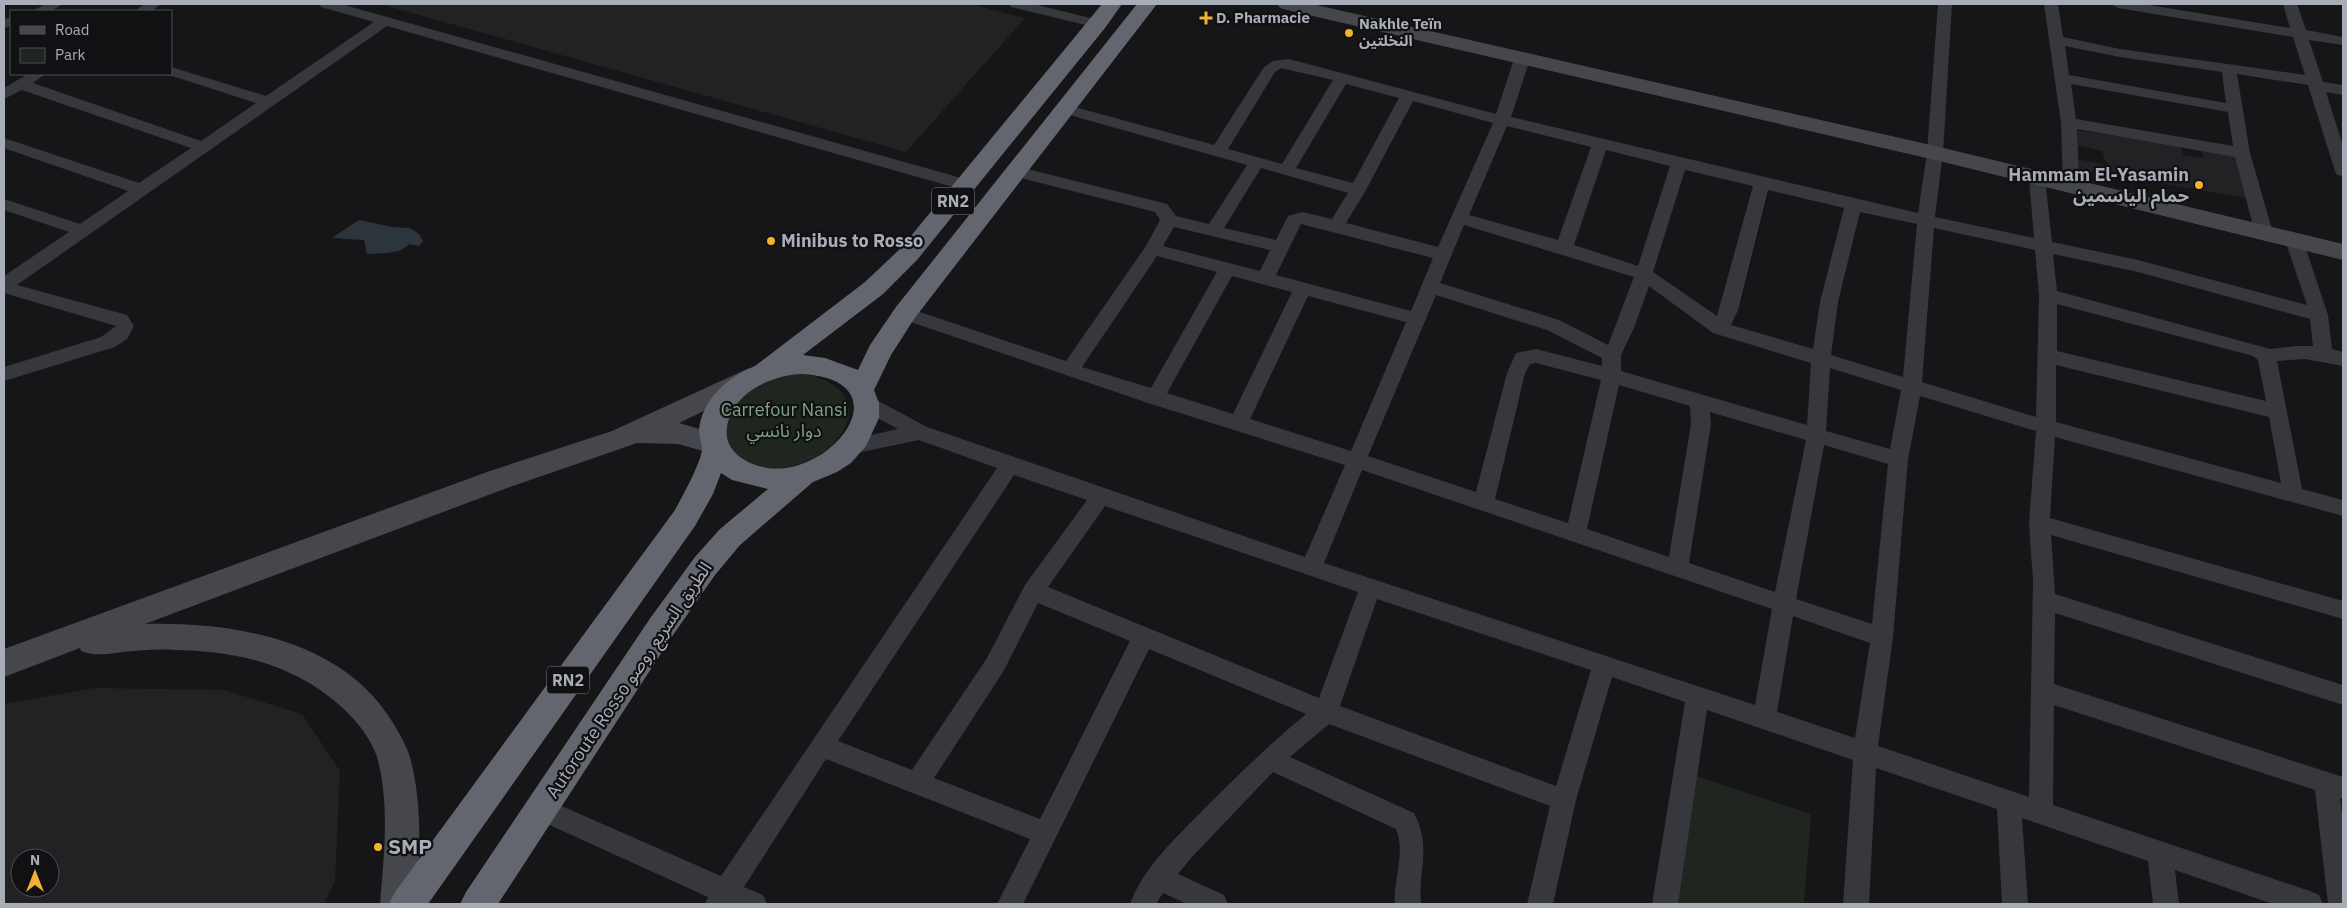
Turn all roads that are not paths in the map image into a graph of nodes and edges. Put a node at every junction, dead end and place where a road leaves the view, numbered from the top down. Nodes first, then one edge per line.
1 (56, 4) edge
2 (326, 4) edge
3 (1016, 4) edge
4 (1112, 4) edge
5 (1147, 4) edge
6 (1287, 4) edge
7 (1945, 4) edge
8 (2052, 4) edge
9 (2118, 4) edge
10 (2290, 4) edge
11 (42, 10) edge
12 (385, 21) junction
13 (1098, 24) junction
14 (2300, 34) junction
15 (2056, 40) junction
16 (2343, 41) edge
17 (1522, 59) junction
18 (2229, 70) junction
19 (172, 71) edge
20 (36, 75) edge
21 (2061, 78) junction
22 (1341, 79) junction
23 (2315, 83) junction
24 (20, 84) junction
25 (2343, 90) edge
26 (4, 94) edge
27 (1408, 96) junction
28 (270, 102) junction
29 (1064, 109) junction
30 (2236, 109) junction
31 (1502, 120) junction
32 (2069, 122) junction
33 (4, 143) edge
34 (1600, 144) junction
35 (204, 147) junction
36 (1218, 152) junction
37 (1935, 153) junction
38 (2242, 153) junction
39 (1257, 162) junction
40 (1679, 163) junction
41 (1287, 169) junction
42 (1015, 171) junction
43 (2343, 171) edge
44 (2037, 178) junction
45 (1762, 182) junction
46 (966, 185) junction
47 (2071, 186) junction
48 (141, 190) junction
49 (1358, 190) junction
50 (4, 204) edge
51 (1853, 205) junction
52 (1459, 218) junction
53 (1169, 220) junction
54 (1926, 220) junction
55 (1336, 226) junction
56 (1214, 230) junction
57 (84, 231) junction
58 (2264, 233) junction
59 (2294, 240) junction
60 (2044, 245) junction
61 (1281, 247) junction
62 (1564, 248) junction
63 (1153, 249) junction
64 (2343, 252) edge
65 (1444, 255) junction
66 (1227, 269) junction
67 (1644, 274) junction
68 (1265, 279) junction
69 (4, 286) edge
70 (1431, 287) junction
71 (1303, 288) junction
72 (2048, 295) junction
73 (905, 313) junction
74 (2319, 315) junction
75 (1417, 318) junction
76 (1720, 328) junction
77 (2323, 354) junction
78 (1612, 355) junction
79 (2049, 356) junction
80 (2267, 356) junction
81 (1821, 358) junction
82 (2343, 359) edge
83 (1070, 370) junction
84 (4, 374) edge
85 (759, 374) junction
86 (1610, 377) junction
87 (1912, 384) junction
88 (864, 397) junction
89 (1155, 398) junction
90 (1700, 403) junction
91 (2278, 412) junction
92 (1238, 423) junction
93 (2046, 427) junction
94 (920, 432) junction
95 (1816, 437) junction
96 (622, 438) junction
97 (715, 446) junction
98 (852, 446) junction
99 (1898, 459) junction
100 (1355, 460) junction
101 (1010, 465) junction
102 (803, 475) junction
103 (2293, 494) junction
104 (1101, 496) junction
105 (1484, 503) junction
106 (2343, 508) edge
107 (2039, 523) junction
108 (1576, 534) junction
109 (1311, 568) junction
110 (1678, 568) junction
111 (1370, 588) junction
112 (1033, 591) junction
113 (2043, 600) junction
114 (1784, 603) junction
115 (2343, 610) edge
116 (1144, 636) junction
117 (1882, 637) junction
118 (36, 651) junction
119 (4, 663) edge
120 (1604, 664) junction
121 (2044, 691) junction
122 (2343, 695) edge
123 (1698, 696) junction
124 (1326, 712) junction
125 (1764, 719) junction
126 (821, 746) junction
127 (1865, 753) junction
128 (1270, 759) junction
129 (916, 784) junction
130 (2335, 785) edge
131 (1564, 800) junction
132 (2009, 801) junction
133 (541, 809) junction
134 (2041, 812) junction
135 (1046, 833) junction
136 (2160, 853) junction
137 (1159, 878) junction
138 (721, 898) edge
139 (398, 904) edge
140 (407, 904) edge
141 (478, 904) edge
142 (754, 904) edge
143 (1010, 904) edge
144 (1143, 904) edge
145 (1215, 904) edge
146 (1408, 904) edge
147 (1540, 904) edge
148 (1665, 904) edge
149 (1856, 904) edge
150 (2015, 904) edge
151 (2166, 904) edge
152 (2310, 904) edge
153 (2341, 904) edge

1 - 11 street
2 - 12 street
3 - 13 street
4 - 13 highway, RN2
5 - 29 highway, RN2
6 - 17 main road
7 - 37 street
8 - 15 street
9 - 14 street
10 - 14 street
12 - 28 street
12 - 46 street
13 - 46 highway, RN2
14 - 16 street
14 - 23 street
15 - 18 street
15 - 21 street
17 - 31 street
17 - 37 main road
18 - 23 street
18 - 30 street
19 - 28 street
20 - 24 street
21 - 30 street
21 - 32 street
22 - 27 street
22 - 36 street
22 - 41 street
23 - 25 street
23 - 43 street
24 - 26 street
24 - 35 street
27 - 31 street
27 - 49 street
28 - 35 street
29 - 36 street
29 - 42 highway, RN2
30 - 38 street
31 - 34 street
31 - 52 street
32 - 38 street
32 - 47 street
33 - 48 street
34 - 40 street
34 - 62 street
35 - 48 street
36 - 39 street
37 - 44 main road
37 - 54 street
38 - 58 street
39 - 41 street
39 - 56 street
40 - 45 street
40 - 67 street
41 - 49 street
42 - 53 street
42 - 73 highway, RN2
44 - 47 main road
44 - 60 street
45 - 51 street
45 - 76 street
46 - 85 highway, RN2
47 - 58 main road
48 - 57 street
49 - 55 street
50 - 57 street
51 - 54 street
51 - 81 street
52 - 62 street
52 - 65 street
53 - 56 street
53 - 63 street
54 - 60 street
54 - 87 street
55 - 61 street
55 - 65 street
56 - 61 street
57 - 69 street
58 - 59 main road
59 - 64 main road
59 - 74 street
60 - 72 street
60 - 74 street
61 - 68 street
62 - 67 street
63 - 66 street
63 - 83 street
65 - 70 street
66 - 68 street
66 - 89 street
67 - 76 street
67 - 78 street
68 - 71 street
69 - 84 street
70 - 75 street
70 - 78 street
71 - 75 street
71 - 92 street
72 - 79 street
72 - 80 street
73 - 83 street
73 - 88 highway, RN2
74 - 77 street
75 - 100 street
76 - 81 street
77 - 80 street
77 - 82 street
78 - 86 street
79 - 91 street
79 - 93 street
80 - 91 street
81 - 87 street
81 - 95 street
83 - 89 street
85 - 88 highway
85 - 96 main road
85 - 97 highway
86 - 90 street
86 - 105 street
86 - 108 street
87 - 93 street
87 - 99 street
88 - 94 street
88 - 98 highway
89 - 92 street
90 - 95 street
90 - 110 street
91 - 103 street
92 - 100 street
93 - 103 street
93 - 107 street
94 - 98 street
94 - 101 street
95 - 99 street
95 - 114 street
96 - 97 main road
96 - 118 main road
97 - 102 highway
97 - 140 highway, RN2
98 - 102 highway
99 - 117 street
100 - 105 street
100 - 109 street
101 - 104 street
101 - 126 street
102 - 133 highway, Autoroute Rosso الطريق السريع روصو / RN2
103 - 106 street
104 - 109 street
104 - 112 street
105 - 108 street
107 - 113 street
107 - 115 street
108 - 110 street
109 - 111 street
110 - 114 street
111 - 120 street
111 - 124 street
112 - 116 street
112 - 129 street
113 - 121 street
113 - 122 street
114 - 117 street
114 - 125 street
116 - 124 street
116 - 135 street
117 - 127 street
118 - 119 main road
118 - 139 main road
120 - 123 street
120 - 131 street
121 - 130 street
121 - 134 street
123 - 125 street
123 - 148 street
124 - 128 street
124 - 131 street
125 - 127 street
126 - 129 street
126 - 138 street
127 - 132 street
127 - 149 street
128 - 137 street
128 - 146 street
129 - 135 street
130 - 153 street
131 - 147 street
132 - 134 street
132 - 150 street
133 - 138 street
133 - 141 highway, Autoroute Rosso الطريق السريع روصو / RN2
134 - 136 street
135 - 143 street
136 - 151 street
136 - 152 street
137 - 144 street
137 - 145 street
138 - 142 street

